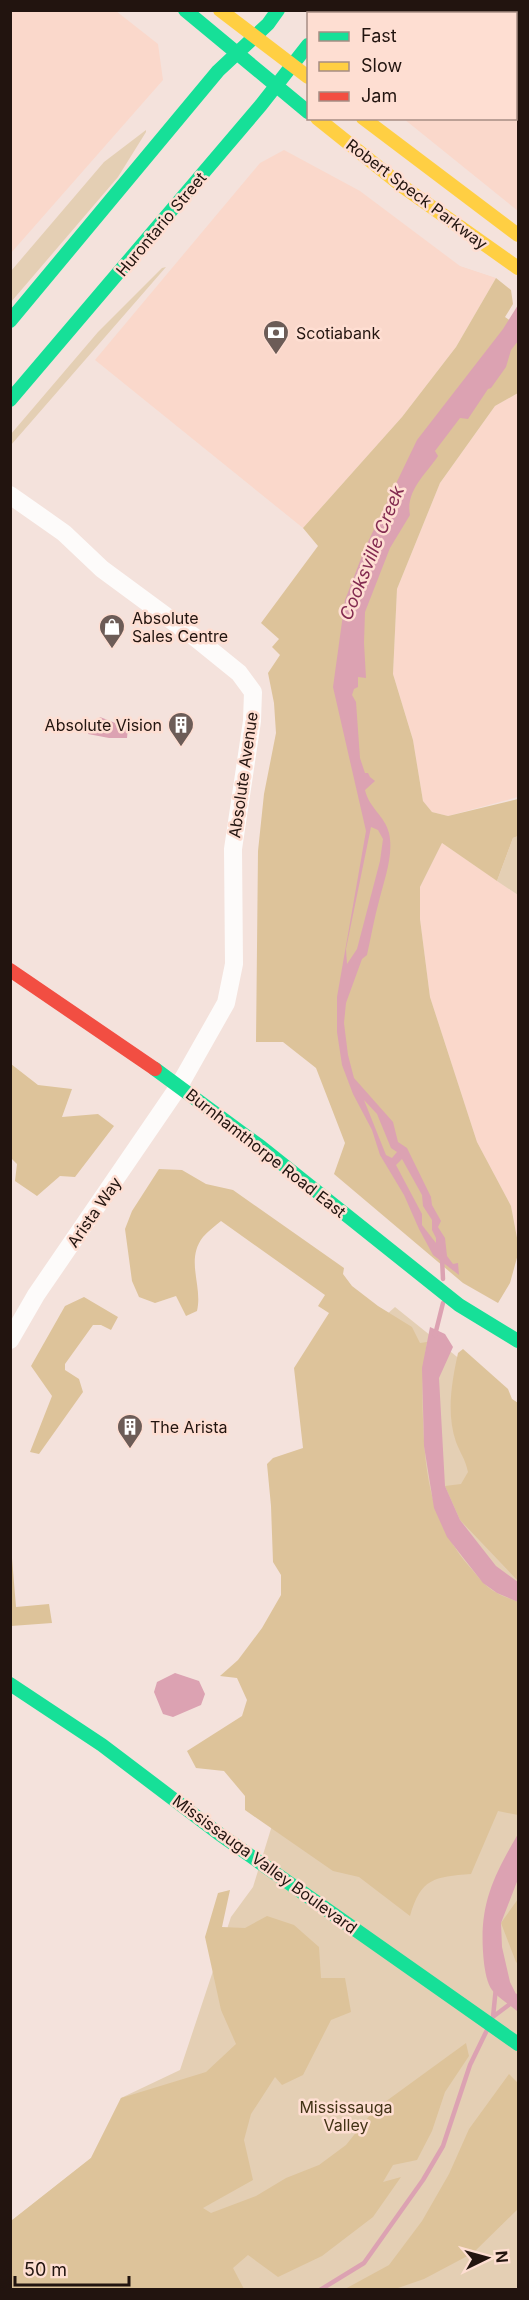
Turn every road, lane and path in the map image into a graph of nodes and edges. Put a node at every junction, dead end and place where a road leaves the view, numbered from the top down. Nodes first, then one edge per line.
1 (185, 10) edge
2 (220, 10) edge
3 (278, 10) edge
4 (254, 36) junction
5 (307, 47) edge
6 (236, 54) junction
7 (292, 65) junction
8 (307, 76) edge
9 (276, 86) junction
10 (307, 110) edge
11 (320, 120) edge
12 (366, 120) edge
13 (519, 235) edge
14 (513, 264) edge
15 (10, 321) edge
16 (10, 400) edge
17 (10, 495) edge
18 (10, 970) edge
19 (179, 1086) junction
20 (10, 1340) edge
21 (519, 1341) edge
22 (10, 1684) edge
23 (516, 2042) edge

1 - 6 main road
2 - 4 main road
3 - 4 main road
4 - 6 main road
4 - 7 main road
5 - 7 main road, Hurontario Street
6 - 9 main road
6 - 15 main road
7 - 8 main road
7 - 9 main road, Hurontario Street
9 - 10 main road
9 - 16 main road, Hurontario Street
11 - 14 main road, Robert Speck Parkway
12 - 13 main road, Robert Speck Parkway
17 - 19 street, Absolute Avenue
18 - 19 main road, Burnhamthorpe Road East
19 - 20 street, Arista Way
19 - 21 main road, Burnhamthorpe Road East
22 - 23 main road, Mississauga Valley Boulevard

